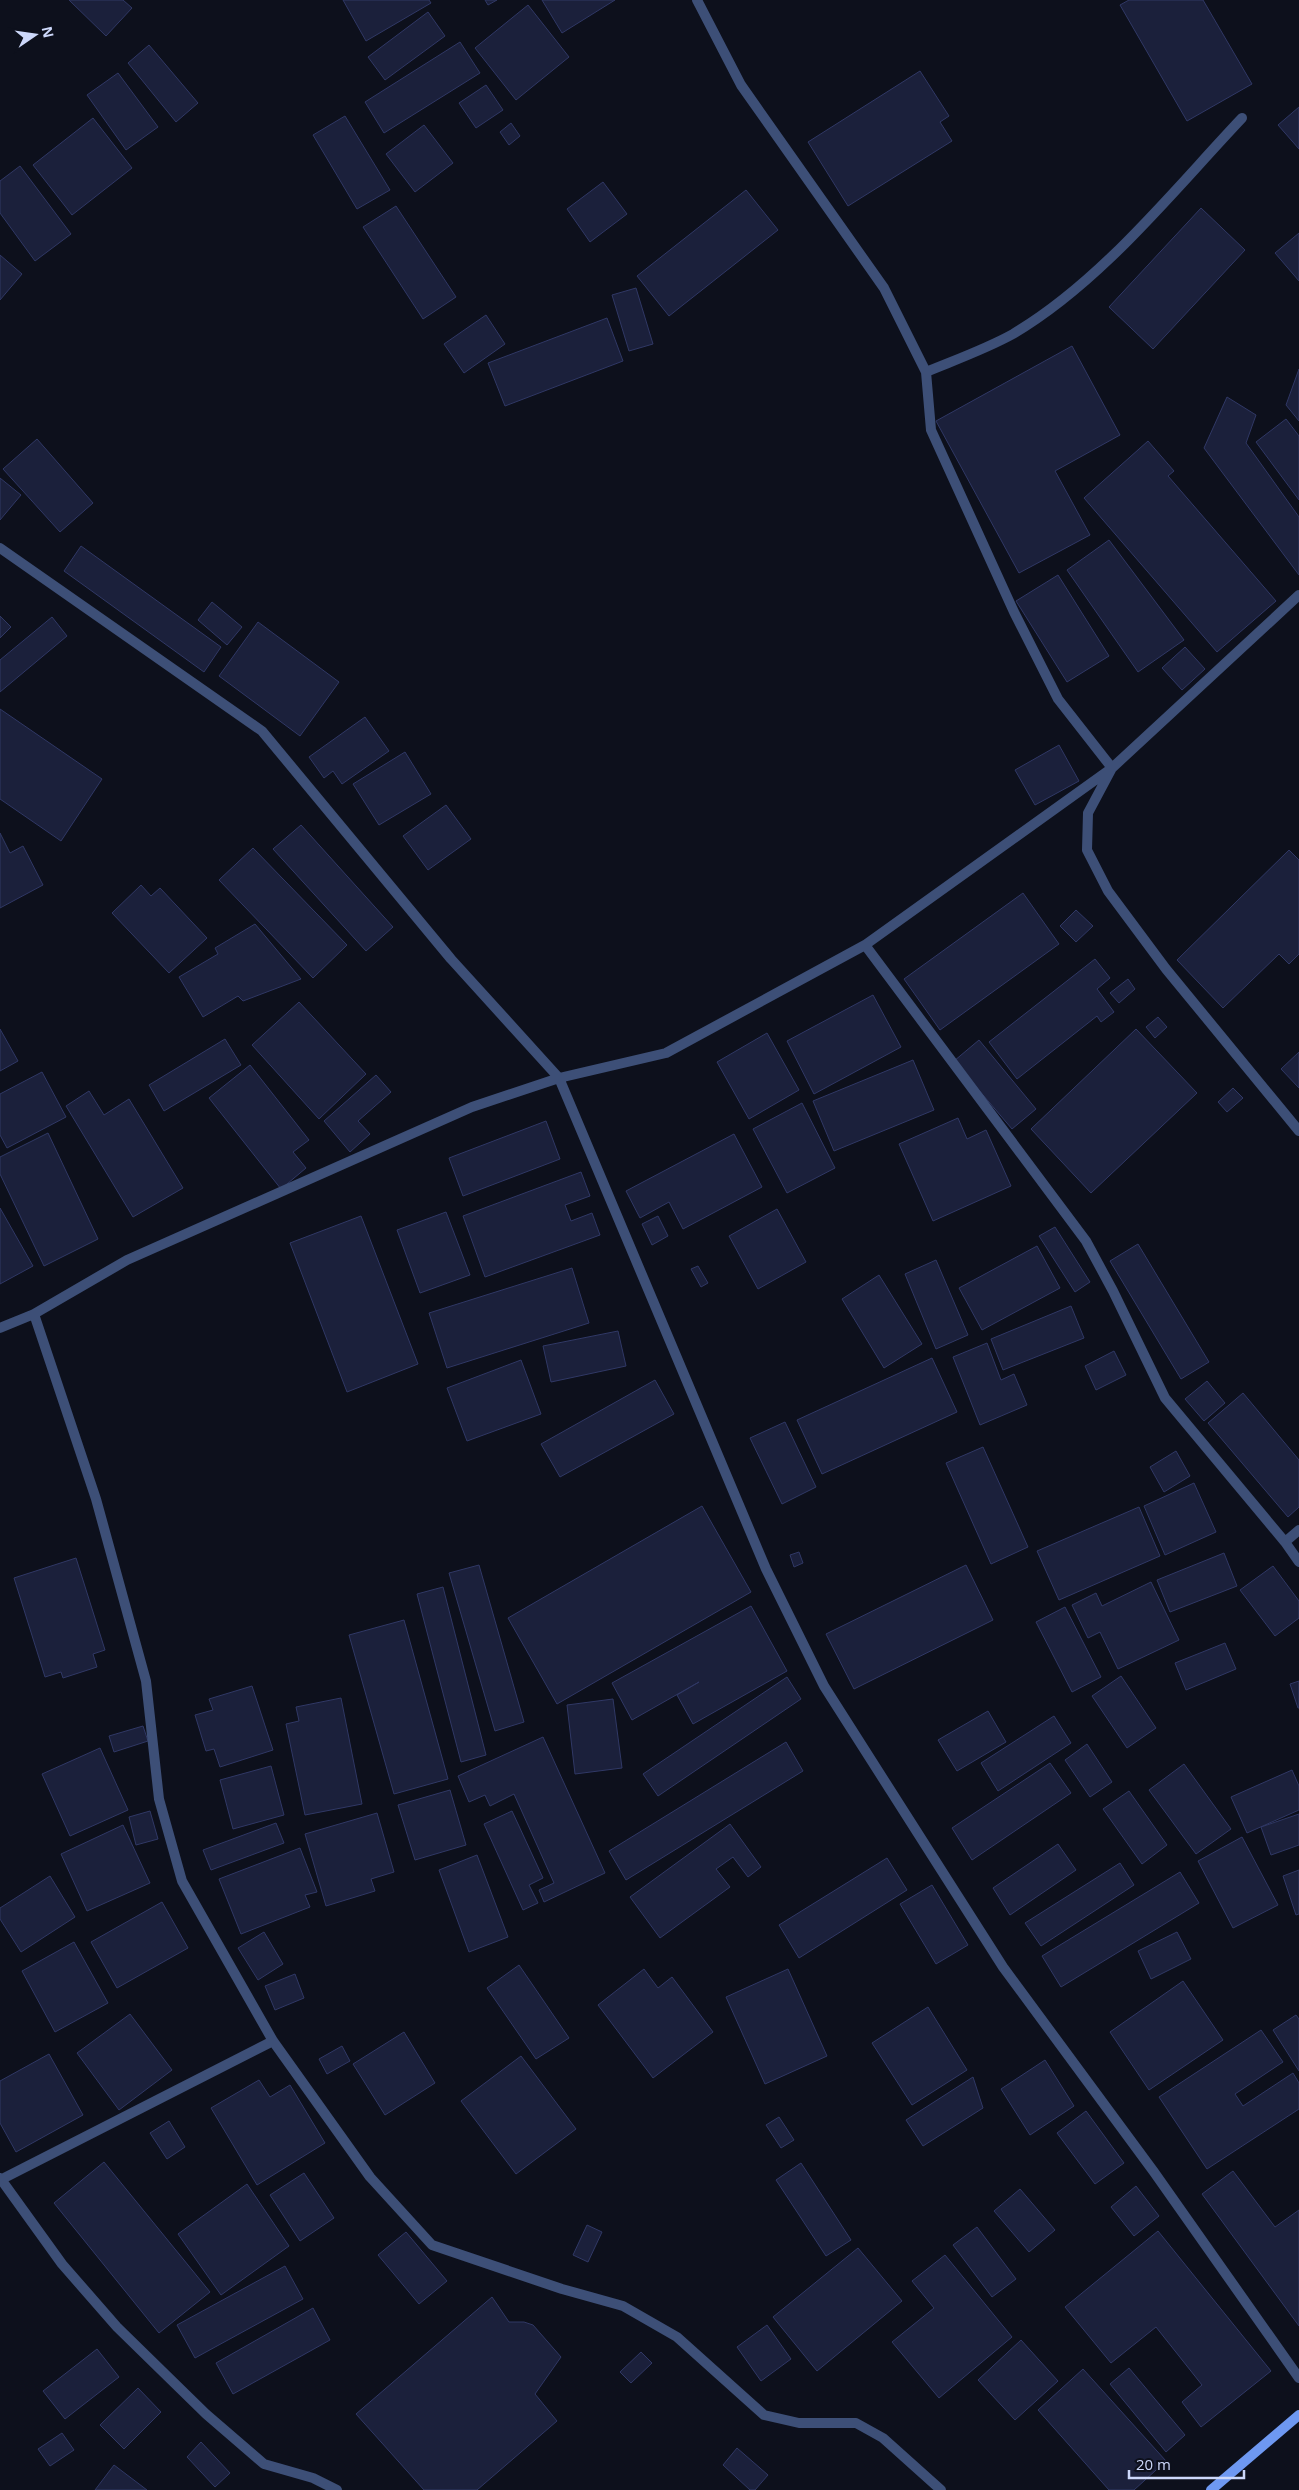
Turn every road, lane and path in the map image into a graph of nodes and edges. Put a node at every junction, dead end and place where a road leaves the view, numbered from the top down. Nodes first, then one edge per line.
1 (697, 0) edge
2 (1242, 118) dead end
3 (926, 372) junction
4 (0, 548) edge
5 (1299, 595) edge
6 (1112, 768) junction
7 (865, 945) junction
8 (559, 1078) junction
9 (1299, 1131) edge
10 (34, 1314) junction
11 (0, 1328) edge
12 (1299, 1530) edge
13 (1285, 1542) junction
14 (1299, 1562) edge
15 (273, 2041) junction
16 (0, 2179) edge
17 (1299, 2378) edge
18 (1299, 2415) edge
19 (337, 2490) edge
20 (941, 2490) edge
21 (1211, 2490) edge

1 - 3 street
2 - 3 street
3 - 6 street
4 - 8 street
5 - 6 street
6 - 7 street
6 - 9 street
7 - 8 street
7 - 13 street
8 - 10 street
8 - 17 street
10 - 11 street
10 - 15 street
12 - 13 street
13 - 14 street
15 - 16 street
15 - 20 street
16 - 19 street
18 - 21 main road

